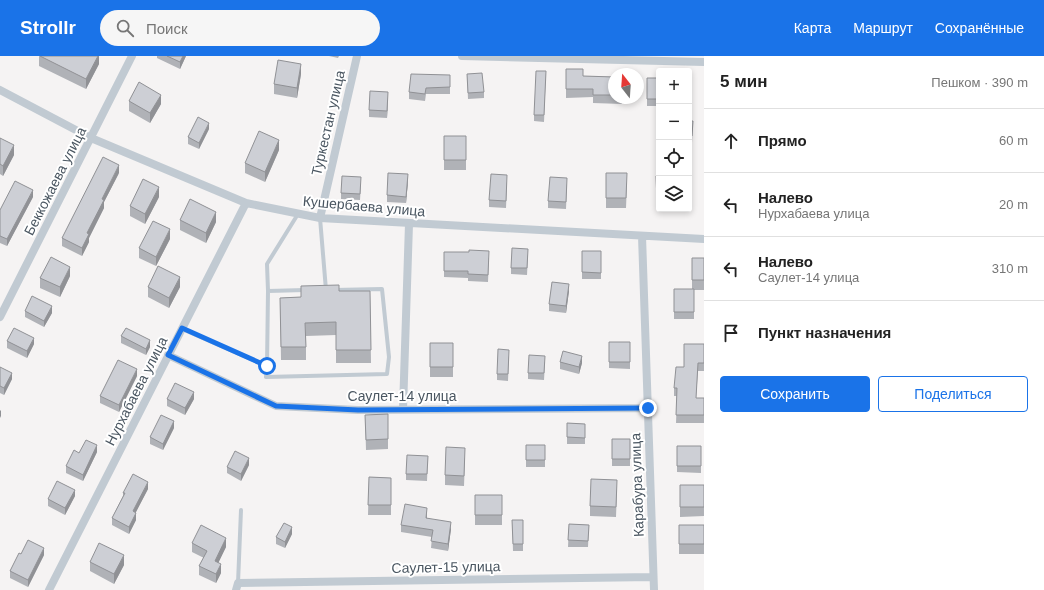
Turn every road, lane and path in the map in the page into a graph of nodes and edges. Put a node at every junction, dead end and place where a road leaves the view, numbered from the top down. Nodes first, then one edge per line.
1 (132, 56) edge
2 (357, 56) edge
3 (462, 56) edge
4 (704, 62) edge
5 (0, 90) edge
6 (92, 138) junction
7 (246, 203) junction
8 (298, 214) junction
9 (320, 218) junction
10 (409, 224) junction
11 (642, 236) junction
12 (704, 239) edge
13 (268, 290) junction
14 (312, 290) edge
15 (319, 290) edge
16 (326, 290) junction
17 (0, 317) edge
18 (182, 328) junction
19 (168, 355) junction
20 (267, 366) junction
21 (648, 408) junction
22 (403, 409) junction
23 (241, 510) dead end
24 (653, 577) junction
25 (237, 586) edge
26 (49, 590) edge
27 (654, 590) edge

1 - 6 street, Беккожаева улица
2 - 9 street, Туркестан улица
3 - 4 street
5 - 6 street, Кушербаева улица
6 - 7 street, Кушербаева улица
6 - 17 street, Беккожаева улица
7 - 8 street, Кушербаева улица
7 - 18 street, Нурхабаева улица
8 - 9 street, Кушербаева улица
8 - 13 lane
9 - 10 street, Кушербаева улица
9 - 16 lane
10 - 11 street, Кушербаева улица
10 - 22 street
11 - 12 street, Кушербаева улица
11 - 21 street, Карабура улица
13 - 14 lane
13 - 20 lane
15 - 16 lane
16 - 20 lane
18 - 19 street, Нурхабаева улица
18 - 20 lane
19 - 22 street, Саулет-14 улица
19 - 26 street, Нурхабаева улица
21 - 22 street, Саулет-14 улица
21 - 24 street, Карабура улица
23 - 25 lane
24 - 25 street, Саулет-15 улица
24 - 27 street, Карабура улица

